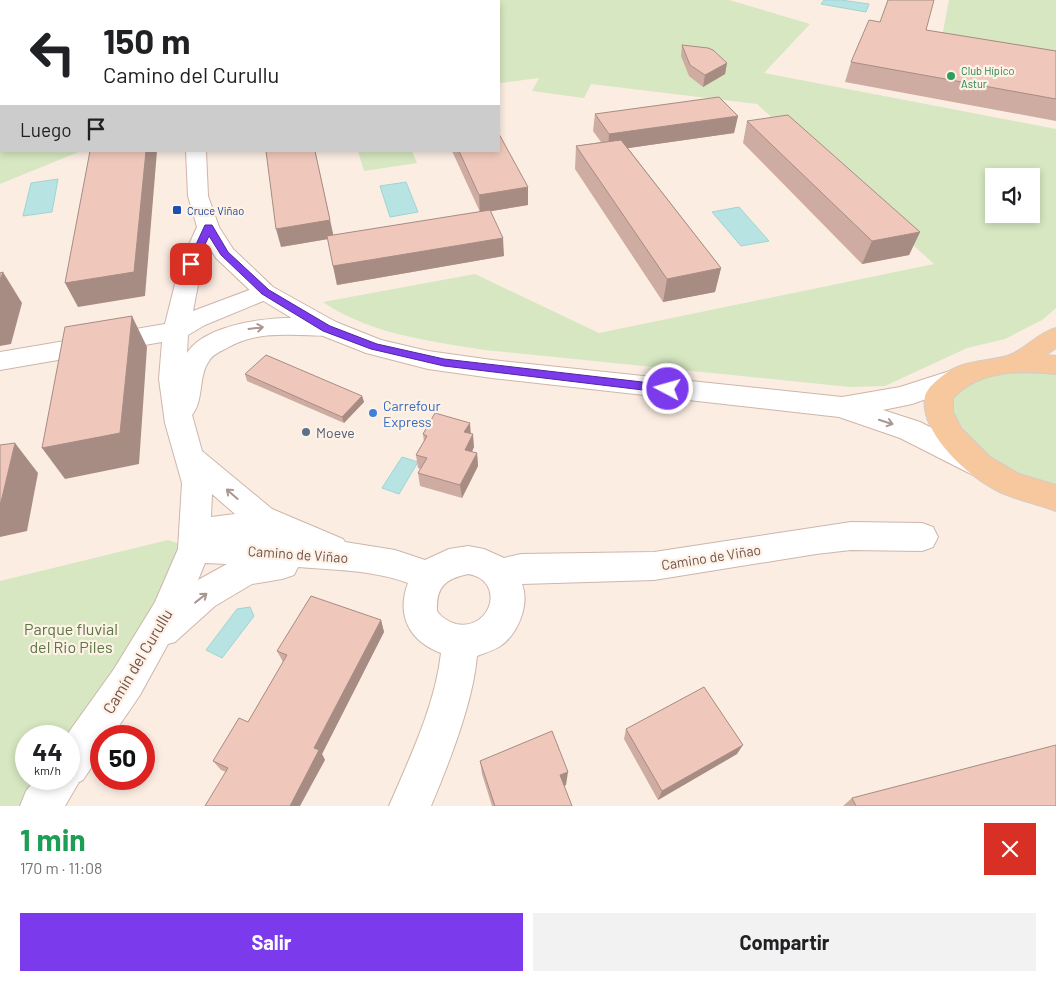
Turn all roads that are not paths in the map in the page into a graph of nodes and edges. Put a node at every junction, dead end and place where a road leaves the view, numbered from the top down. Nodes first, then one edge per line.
1 (196, 152) edge
2 (208, 227) junction
3 (265, 292) junction
4 (326, 328) junction
5 (176, 331) junction
6 (1056, 336) edge
7 (199, 354) junction
8 (0, 361) edge
9 (1016, 363) junction
10 (1056, 365) edge
11 (956, 378) junction
12 (840, 407) junction
13 (179, 424) junction
14 (190, 458) junction
15 (980, 465) junction
16 (1056, 498) edge
17 (282, 527) junction
18 (922, 537) dead end
19 (194, 540) junction
20 (352, 557) junction
21 (500, 574) junction
22 (428, 576) junction
23 (151, 641) junction
24 (460, 642) junction
25 (80, 750) edge
26 (52, 790) edge
27 (41, 806) edge
28 (410, 806) edge

1 - 2 street
2 - 3 street
2 - 5 street
3 - 4 street
3 - 5 street
3 - 7 street
7 -> 4 street
4 - 12 street
5 - 8 street
5 - 13 street
6 - 9 main road
7 - 13 street
9 - 10 main road
9 - 11 main road
11 - 12 street
11 - 15 main road
12 -> 15 street
13 - 14 street
17 -> 14 street
14 - 19 street
15 - 16 main road
17 - 19 street
17 - 20 street
18 - 21 street, Camino de Viñao
19 - 20 street, Camino de Viñao
19 - 23 street, Camín del Curullu
20 - 22 street, Camino de Viñao
23 -> 20 street
21 - 22 street
21 - 24 street
22 - 24 street
23 - 25 street, Camín del Curullu
24 - 28 street
26 - 27 street

